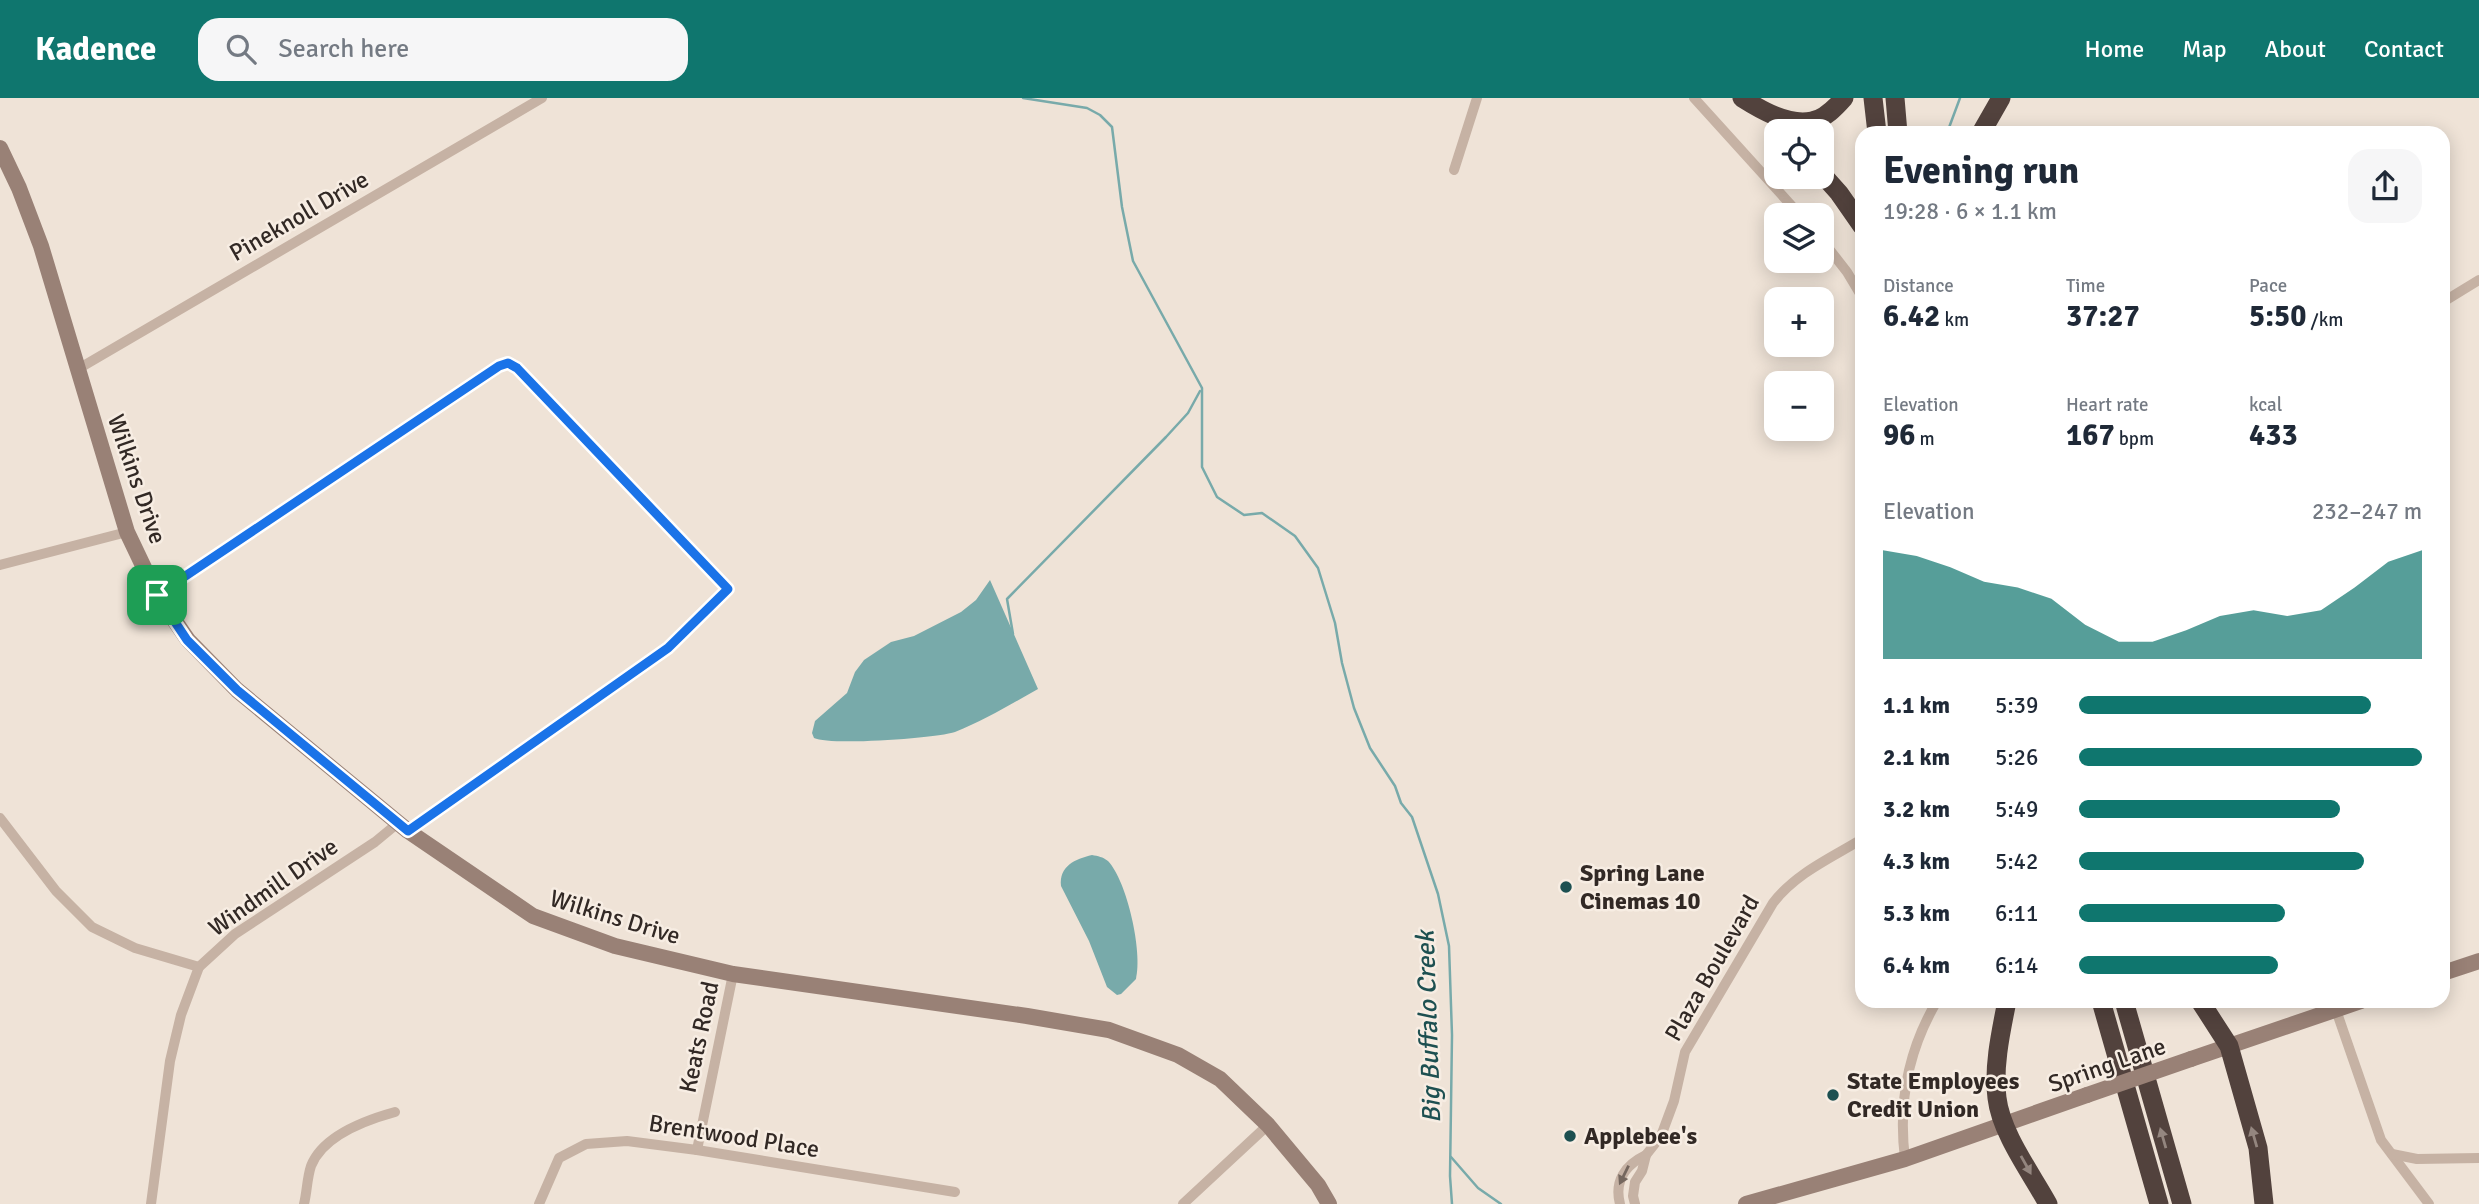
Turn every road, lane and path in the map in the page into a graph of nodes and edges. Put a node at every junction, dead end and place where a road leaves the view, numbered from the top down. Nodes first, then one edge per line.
1 (542, 98) edge
2 (1477, 98) edge
3 (1694, 98) edge
4 (1740, 98) edge
5 (1844, 98) edge
6 (1873, 98) edge
7 (1895, 98) edge
8 (2001, 98) edge
9 (1764, 121) edge
10 (1876, 126) edge
11 (1897, 126) edge
12 (1985, 126) edge
13 (0, 148) edge
14 (1454, 170) dead end
15 (1834, 187) edge
16 (1789, 203) edge
17 (1855, 216) edge
18 (1834, 255) edge
19 (2479, 280) edge
20 (1855, 285) edge
21 (2450, 298) edge
22 (78, 369) junction
23 (127, 531) junction
24 (0, 565) edge
25 (157, 595) junction
26 (0, 818) edge
27 (403, 827) junction
28 (1855, 843) edge
29 (2479, 961) edge
30 (199, 967) junction
31 (2450, 971) edge
32 (733, 974) junction
33 (1933, 1008) edge
34 (2006, 1008) edge
35 (2103, 1008) edge
36 (2126, 1008) edge
37 (2205, 1008) edge
38 (2342, 1008) edge
39 (2336, 1010) junction
40 (2229, 1046) junction
41 (395, 1112) dead end
42 (1268, 1125) junction
43 (2004, 1126) junction
44 (696, 1150) junction
45 (2392, 1154) junction
46 (1646, 1155) junction
47 (2479, 1158) edge
48 (1905, 1159) junction
49 (955, 1192) dead end
50 (151, 1204) edge
51 (304, 1204) edge
52 (539, 1204) edge
53 (1183, 1204) edge
54 (1329, 1204) edge
55 (1620, 1204) edge
56 (1635, 1204) edge
57 (1746, 1204) edge
58 (2048, 1204) edge
59 (2159, 1204) edge
60 (2182, 1204) edge
61 (2264, 1204) edge
62 (2429, 1204) edge

1 - 22 street, Pineknoll Drive
2 - 14 street
3 - 16 street
4 - 5 highway
4 - 9 highway
6 - 10 highway
7 - 11 highway
8 - 12 highway
13 - 22 street, Wilkins Drive
15 - 17 highway
18 - 20 street
19 - 21 street
22 - 23 street, Wilkins Drive
23 - 24 street
23 - 25 street, Wilkins Drive
25 - 27 street, Wilkins Drive
25 - 27 street, Windmill Drive
26 - 30 street
27 - 30 street, Windmill Drive
27 - 32 street, Wilkins Drive
28 - 46 street, Plaza Boulevard
29 - 31 street
30 - 50 street, Windmill Drive
32 - 42 street, Wilkins Drive
32 - 44 street, Keats Road
33 - 48 street
34 - 43 highway
35 - 59 highway
60 -> 36 highway
37 - 40 highway
38 - 39 street, Spring Lane
39 - 40 street, Spring Lane
39 - 45 street
40 - 43 street, Spring Lane, bridge
61 -> 40 highway
41 - 51 street
42 - 53 street
42 - 54 street, Wilkins Drive
43 - 48 street, Spring Lane
43 -> 58 highway
44 - 49 street, Brentwood Place
44 - 52 street, Brentwood Place
45 - 47 street
45 - 62 street
46 -> 55 street, Plaza Boulevard
46 - 56 street, Plaza Boulevard
48 - 57 street, Spring Lane

